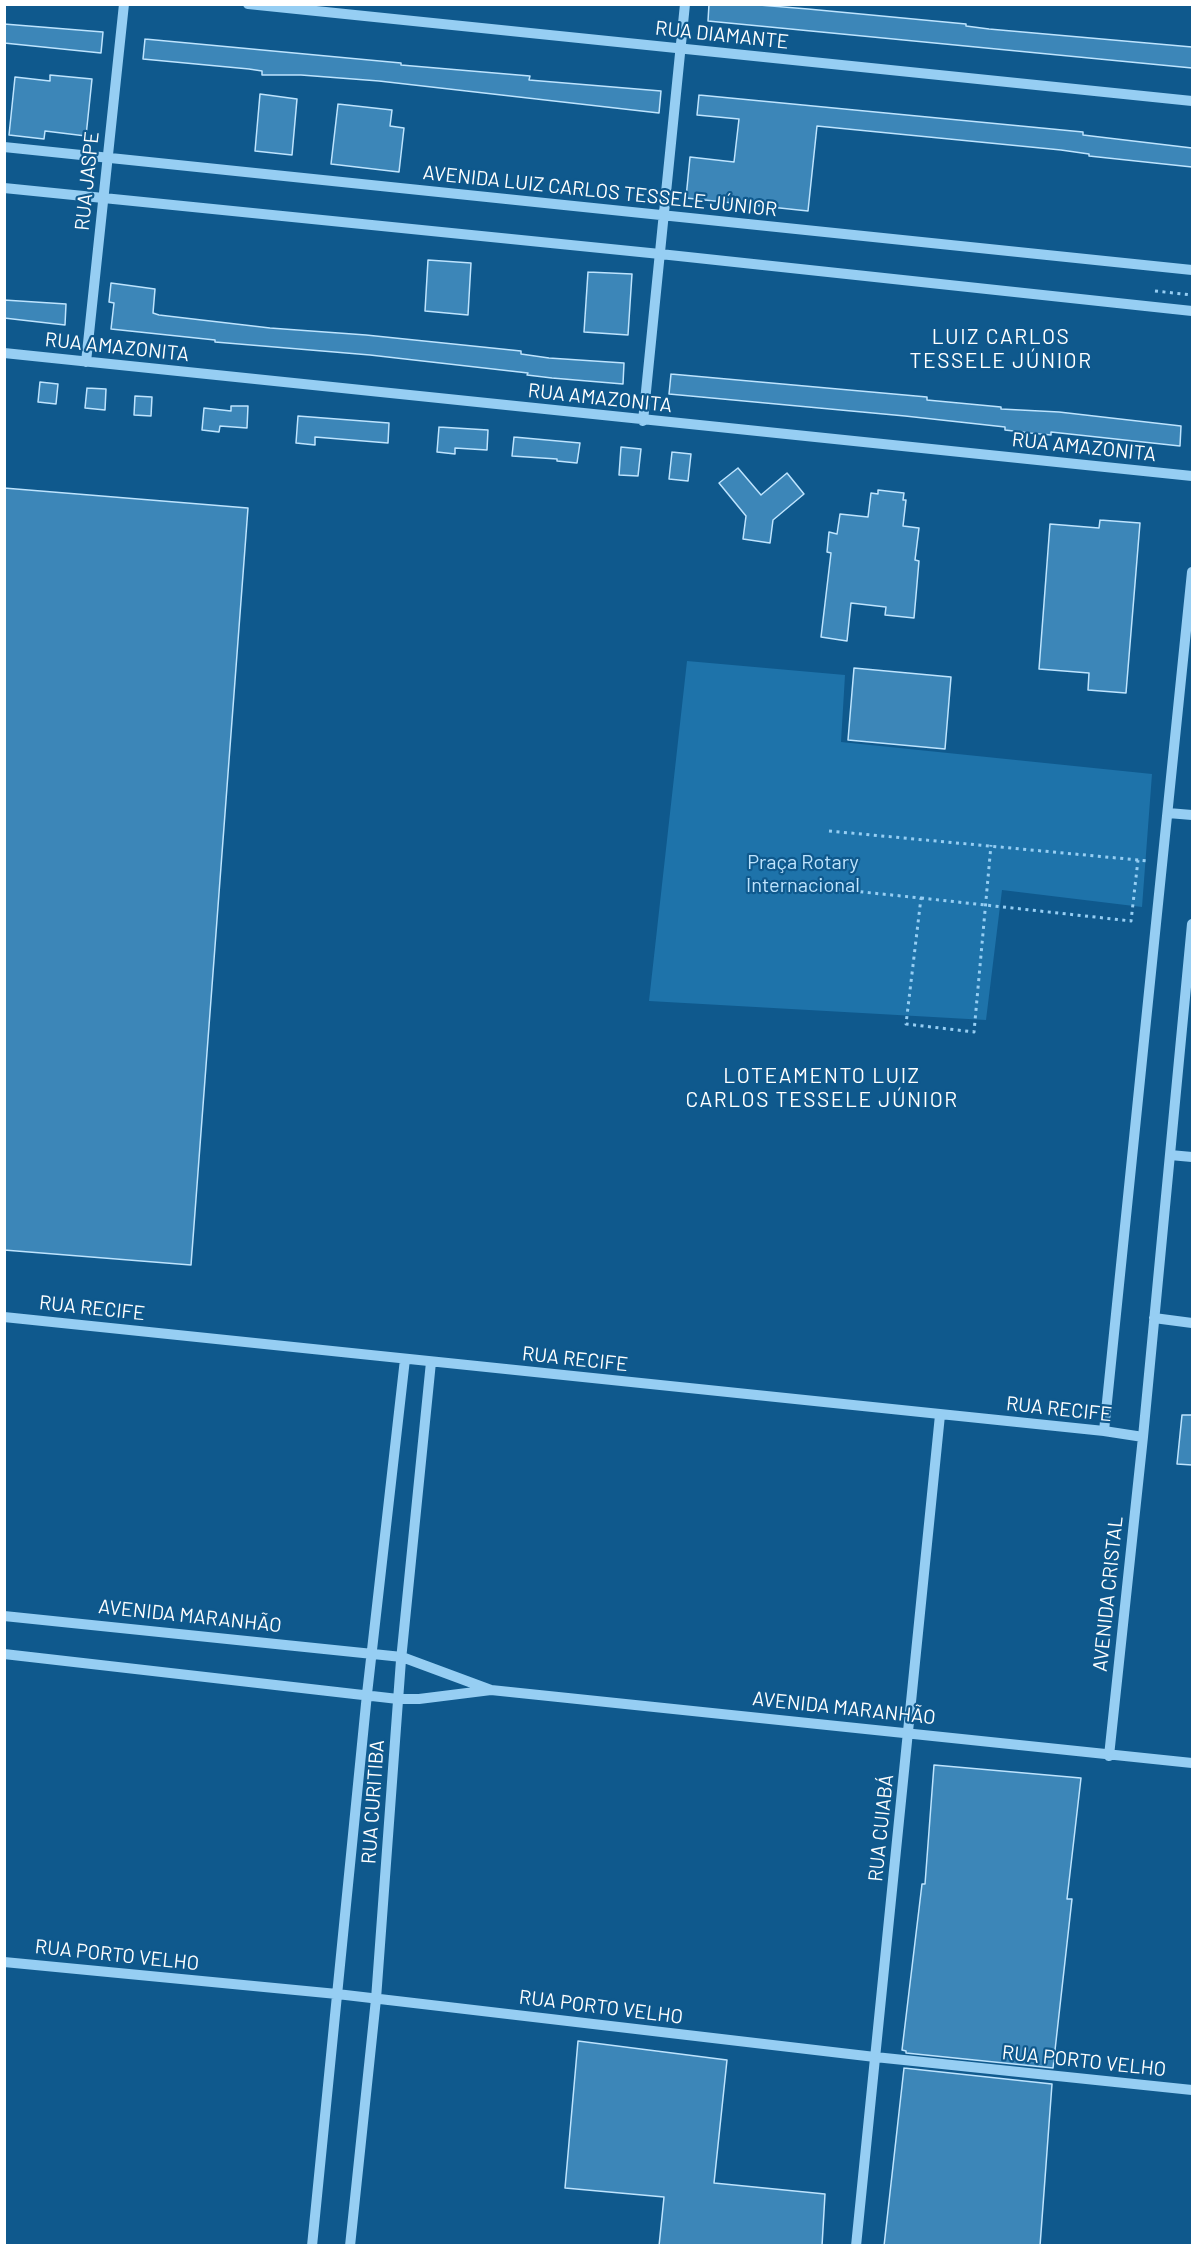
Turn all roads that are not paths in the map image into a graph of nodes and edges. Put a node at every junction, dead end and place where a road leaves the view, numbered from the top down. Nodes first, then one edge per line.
1 (124, 4) edge
2 (249, 4) edge
3 (685, 4) edge
4 (681, 48) junction
5 (1192, 101) edge
6 (4, 147) edge
7 (108, 158) junction
8 (4, 188) edge
9 (104, 199) junction
10 (664, 215) junction
11 (660, 254) junction
12 (1192, 270) edge
13 (1192, 311) edge
14 (4, 353) edge
15 (86, 362) junction
16 (643, 421) junction
17 (1192, 476) edge
18 (1192, 572) edge
19 (1189, 645) edge
20 (1168, 813) junction
21 (1192, 815) edge
22 (1192, 924) edge
23 (1190, 987) edge
24 (1170, 1155) junction
25 (1192, 1157) edge
26 (4, 1317) edge
27 (1154, 1318) junction
28 (1192, 1323) edge
29 (405, 1359) junction
30 (431, 1362) junction
31 (940, 1415) junction
32 (1104, 1431) junction
33 (1143, 1437) junction
34 (4, 1616) edge
35 (372, 1653) junction
36 (4, 1654) edge
37 (402, 1657) junction
38 (491, 1690) junction
39 (367, 1694) junction
40 (398, 1699) junction
41 (909, 1733) junction
42 (1109, 1756) junction
43 (1192, 1763) edge
44 (4, 1962) edge
45 (337, 1994) junction
46 (376, 1999) junction
47 (875, 2057) junction
48 (1192, 2090) edge
49 (312, 2246) edge
50 (350, 2246) edge
51 (856, 2246) edge

1 - 7 street, RUA JASPE
2 - 4 street, RUA DIAMANTE
3 - 4 street
4 - 5 street, RUA DIAMANTE
4 - 10 street
6 - 7 street, AVENIDA LUIZ CARLOS TESSELE JÚNIOR
7 - 9 street, RUA JASPE
7 - 10 street, AVENIDA LUIZ CARLOS TESSELE JÚNIOR
8 - 9 street
9 - 11 street
9 - 15 street, RUA JASPE
10 - 11 street
10 - 12 street, AVENIDA LUIZ CARLOS TESSELE JÚNIOR
11 - 13 street
11 - 16 street
14 - 15 street, RUA AMAZONITA
15 - 16 street, RUA AMAZONITA
16 - 17 street, RUA AMAZONITA
18 - 19 street
19 - 20 street
20 - 21 street
20 - 32 street
22 - 23 street, AVENIDA CRISTAL
23 - 24 street, AVENIDA CRISTAL
24 - 25 street
24 - 27 street, AVENIDA CRISTAL
26 - 29 street, RUA RECIFE
27 - 28 street
27 - 33 street, AVENIDA CRISTAL
29 - 30 street, RUA RECIFE
29 - 35 street
30 - 31 street, RUA RECIFE
30 - 37 street, RUA CURITIBA
31 - 32 street, RUA RECIFE
31 - 41 street, RUA CUIABÁ
32 - 33 street, RUA RECIFE
33 - 42 street, AVENIDA CRISTAL
34 - 35 street, AVENIDA MARANHÃO
35 - 37 street, AVENIDA MARANHÃO
35 - 39 street, RUA CURITIBA
36 - 39 street
37 - 38 street, AVENIDA MARANHÃO
37 - 40 street, RUA CURITIBA
38 - 40 street
38 - 41 street, AVENIDA MARANHÃO
39 - 40 street
39 - 45 street, RUA CURITIBA
40 - 46 street, RUA CURITIBA
41 - 42 street, AVENIDA MARANHÃO
41 - 47 street, RUA CUIABÁ
42 - 43 street, AVENIDA MARANHÃO
44 - 45 street, RUA PORTO VELHO
45 - 46 street, RUA PORTO VELHO
45 - 49 street, RUA CURITIBA
46 - 47 street, RUA PORTO VELHO
46 - 50 street, RUA CURITIBA
47 - 48 street, RUA PORTO VELHO
47 - 51 street, RUA CUIABÁ

